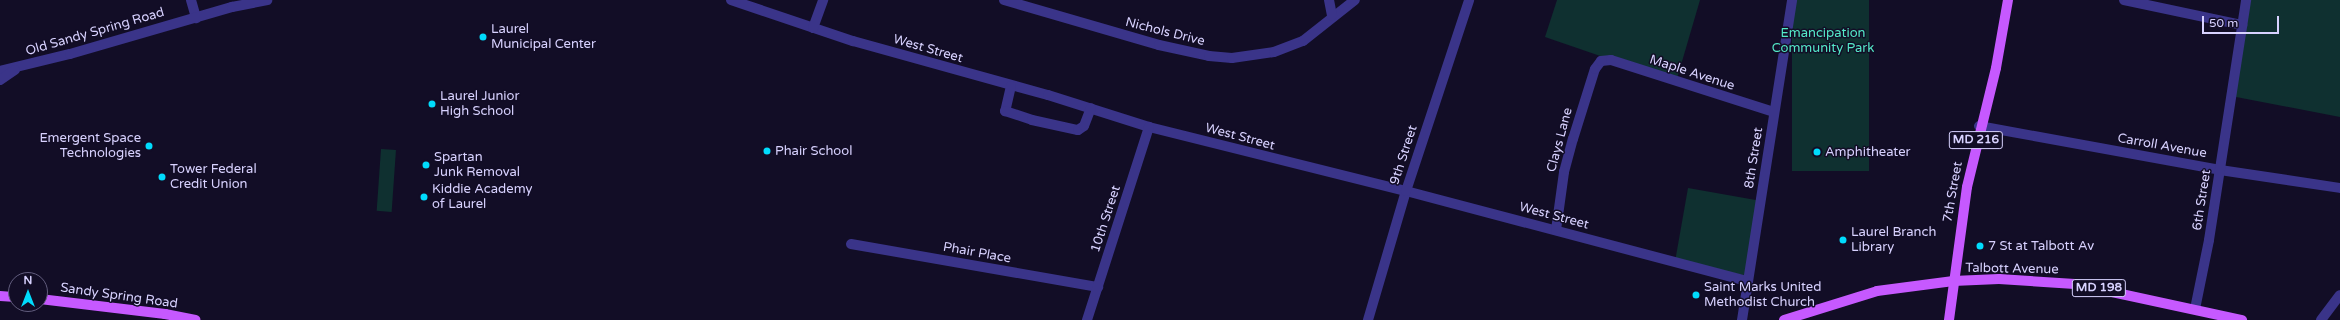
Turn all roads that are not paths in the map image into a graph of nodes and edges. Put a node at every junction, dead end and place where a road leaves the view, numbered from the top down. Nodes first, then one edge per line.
1 (191, 0) edge
2 (267, 0) edge
3 (731, 0) edge
4 (823, 0) edge
5 (1004, 0) edge
6 (1329, 0) edge
7 (1355, 0) edge
8 (1469, 0) edge
9 (1792, 0) edge
10 (2008, 0) edge
11 (2124, 0) edge
12 (2246, 0) edge
13 (1332, 16) junction
14 (196, 18) junction
15 (2242, 25) junction
16 (813, 28) junction
17 (1601, 61) joint
18 (21, 66) junction
19 (0, 71) edge
20 (0, 80) edge
21 (1011, 86) junction
22 (1091, 108) junction
23 (1774, 112) junction
24 (1149, 126) junction
25 (1980, 126) junction
26 (2220, 170) junction
27 (2340, 188) edge
28 (1406, 191) junction
29 (1556, 230) junction
30 (851, 244) dead end
31 (1747, 281) junction
32 (1953, 281) junction
33 (1098, 287) junction
34 (2340, 295) edge
35 (48, 300) edge
36 (2195, 308) junction
37 (195, 320) edge
38 (1087, 320) edge
39 (1368, 320) edge
40 (1742, 320) edge
41 (1784, 320) edge
42 (1949, 320) edge
43 (2242, 320) edge
44 (2321, 320) edge

1 - 14 street
2 - 14 street
3 - 16 street, West Street
4 - 16 street
5 - 13 street, Nichols Drive
6 - 13 street
7 - 13 street, Nichols Drive
8 - 28 street, 9th Street
9 - 23 street, 8th Street
10 - 25 main road, 7th Street / MD 216
11 - 15 street
12 - 15 street, 6th Street
14 - 18 street, Old Sandy Spring Road
15 - 26 street, 6th Street
16 - 21 street, West Street
17 - 23 street, Maple Avenue
17 - 29 street, Clays Lane
18 - 19 street, Old Sandy Spring Road
18 - 20 street
21 - 22 street, West Street
21 - 22 street
22 - 24 street, West Street
23 - 31 street, 8th Street
24 - 28 street, West Street
24 - 33 street, 10th Street
25 - 26 street, Carroll Avenue
25 - 32 main road, 7th Street / MD 216
26 - 27 street, Carroll Avenue
26 - 36 street, 6th Street
28 - 29 street, West Street
28 - 39 street, 9th Street
29 - 31 street, West Street
30 - 33 street, Phair Place
31 - 40 street, 8th Street
32 - 36 main road, Talbott Avenue / MD 198
32 - 41 main road, Talbott Avenue / MD 198
32 - 42 main road, 7th Street / MD 216
33 - 38 street, 10th Street
34 - 44 street
35 - 37 main road, Sandy Spring Road
36 - 43 main road, Talbott Avenue / MD 198

